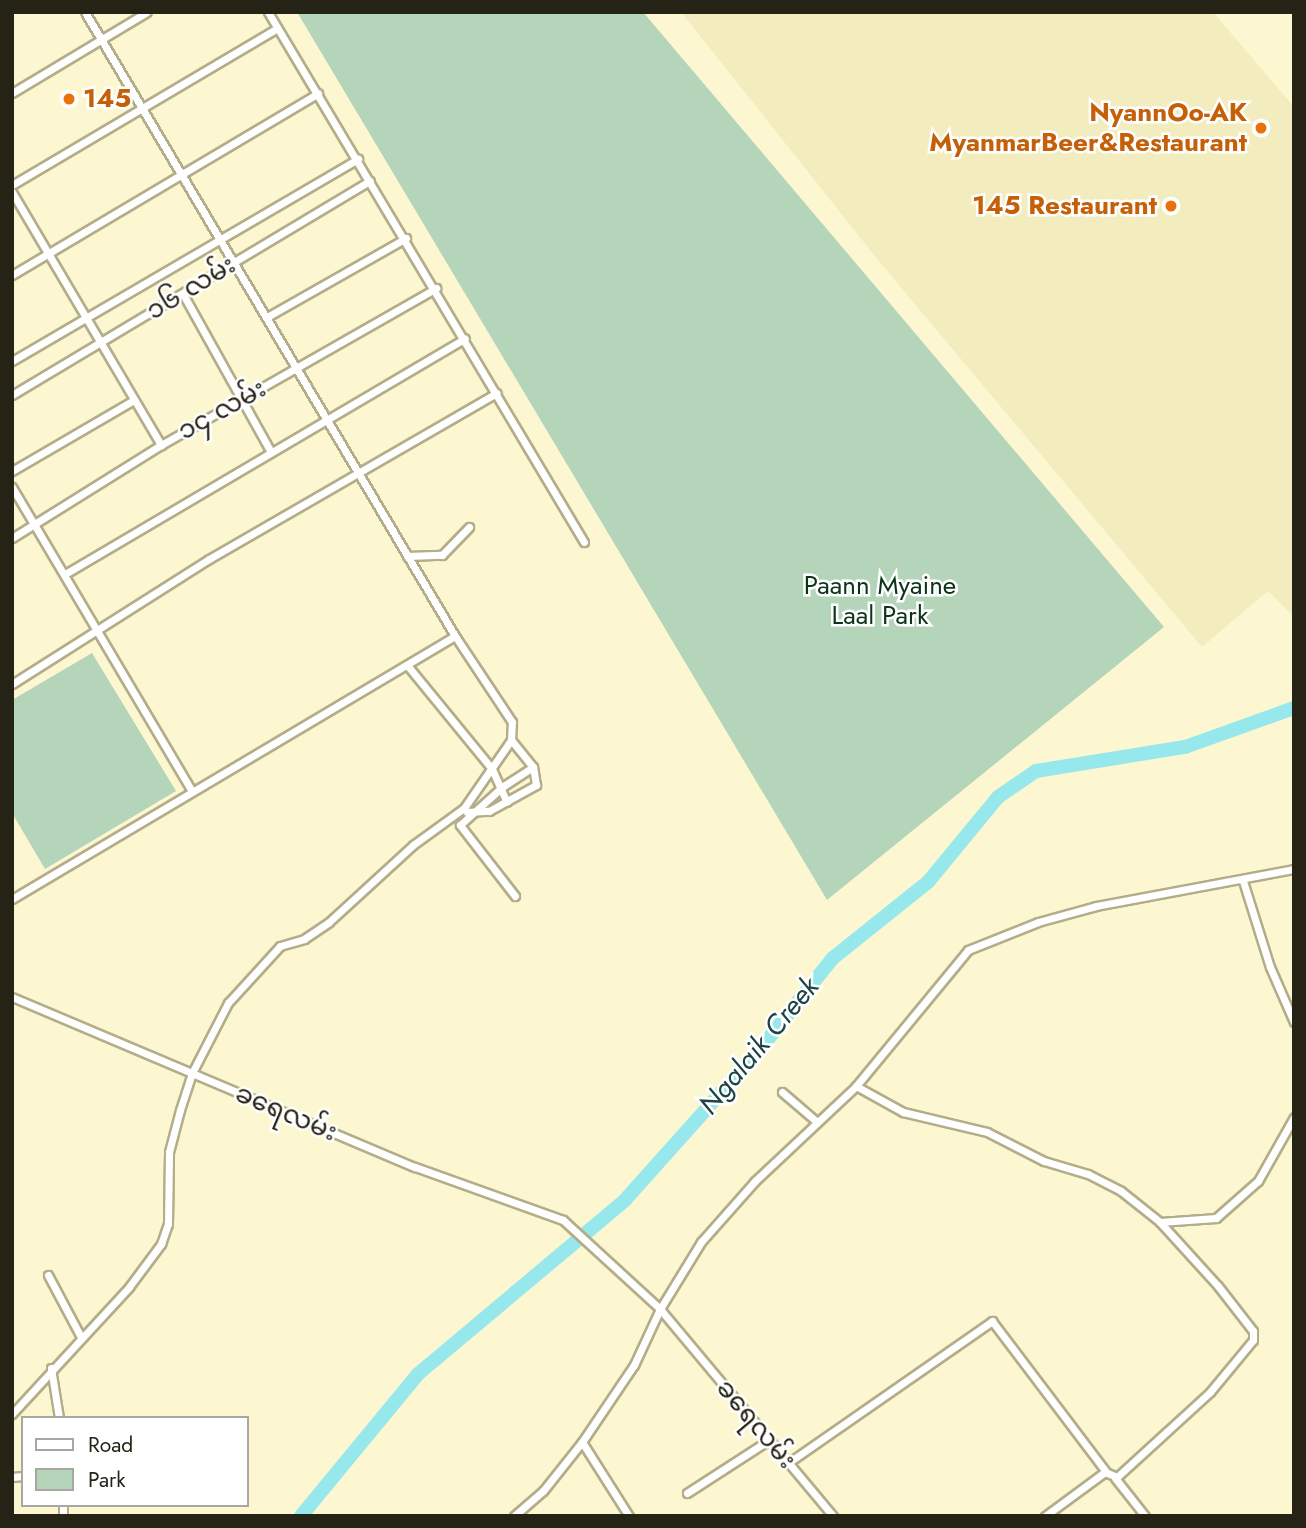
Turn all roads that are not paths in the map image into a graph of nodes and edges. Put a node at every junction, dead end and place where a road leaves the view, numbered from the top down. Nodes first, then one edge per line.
1 (85, 12) edge
2 (147, 12) edge
3 (268, 12) edge
4 (277, 28) junction
5 (100, 41) junction
6 (12, 93) edge
7 (318, 93) junction
8 (140, 110) junction
9 (358, 159) junction
10 (182, 172) junction
11 (370, 181) junction
12 (12, 185) edge
13 (12, 192) edge
14 (219, 237) junction
15 (406, 239) junction
16 (49, 252) junction
17 (234, 262) junction
18 (12, 275) edge
19 (436, 288) junction
20 (183, 294) junction
21 (86, 316) junction
22 (267, 317) junction
23 (465, 338) junction
24 (99, 341) junction
25 (12, 362) edge
26 (296, 369) junction
27 (496, 393) junction
28 (12, 395) edge
29 (243, 398) junction
30 (134, 400) junction
31 (326, 419) junction
32 (161, 445) junction
33 (270, 450) junction
34 (12, 471) edge
35 (357, 473) junction
36 (12, 487) edge
37 (35, 524) junction
38 (469, 527) dead end
39 (12, 538) edge
40 (584, 542) dead end
41 (407, 556) junction
42 (65, 574) junction
43 (98, 631) junction
44 (455, 636) junction
45 (407, 664) junction
46 (13, 680) edge
47 (511, 740) junction
48 (533, 767) junction
49 (492, 769) junction
50 (502, 787) junction
51 (192, 791) junction
52 (506, 802) junction
53 (466, 811) junction
54 (1294, 869) edge
55 (1243, 881) junction
56 (515, 896) dead end
57 (12, 899) edge
58 (12, 997) edge
59 (1294, 1022) edge
60 (192, 1073) junction
61 (856, 1086) junction
62 (782, 1092) dead end
63 (1294, 1117) edge
64 (817, 1122) junction
65 (1160, 1222) junction
66 (48, 1276) dead end
67 (660, 1309) junction
68 (81, 1337) junction
69 (51, 1368) junction
70 (12, 1414) edge
71 (59, 1416) edge
72 (769, 1440) junction
73 (582, 1442) junction
74 (788, 1463) junction
75 (1107, 1472) junction
76 (1115, 1478) junction
77 (687, 1493) dead end
78 (514, 1516) edge
79 (629, 1516) edge
80 (833, 1516) edge
81 (1045, 1516) edge
82 (1145, 1516) edge

1 - 5 street
2 - 5 street
3 - 4 street
4 - 7 street
4 - 8 street
5 - 6 street
5 - 8 street
7 - 9 street
7 - 10 street
8 - 10 street
8 - 12 street
9 - 11 street
9 - 14 street
10 - 14 street
10 - 16 street
11 - 15 street
11 - 17 street, ၁၆ လမ်း
13 - 16 street
14 - 17 street
14 - 21 street
15 - 19 street
15 - 22 street
16 - 18 street
16 - 21 street
17 - 20 street, ၁၆ လမ်း
17 - 22 street
19 - 23 street
19 - 26 street, ၁၄ လမ်း
20 - 24 street, ၁၆ လမ်း
20 - 29 street
21 - 24 street
21 - 25 street
22 - 26 street
23 - 27 street
23 - 31 street
24 - 28 street, ၁၆ လမ်း
24 - 30 street
26 - 29 street, ၁၄ လမ်း
26 - 31 street
27 - 35 street
27 - 40 street
29 - 32 street, ၁၄ လမ်း
29 - 33 street
30 - 32 street
30 - 34 street
31 - 33 street
31 - 35 street
32 - 37 street, ၁၄ လမ်း
33 - 42 street
35 - 41 street
35 - 43 street
36 - 37 street
37 - 39 street, ၁၄ လမ်း
37 - 42 street
38 - 41 street
41 - 44 street
42 - 43 street
43 - 46 street
43 - 51 street
44 - 45 street
44 - 47 street
45 - 49 street
45 - 51 street
47 - 48 street
47 - 49 street
48 - 50 street
48 - 52 street
49 - 50 street
49 - 53 street
50 - 52 street
50 - 53 street
51 - 57 street
52 - 53 street
53 - 56 street
53 - 60 street
54 - 55 street
55 - 59 street
55 - 61 street
58 - 60 street, ခရေလမ်း
60 - 67 street, ခရေလမ်း
60 - 68 street
61 - 64 street
61 - 65 street
62 - 64 street
63 - 65 street
64 - 67 street
65 - 76 street
66 - 68 street
67 - 72 street, ခရေလမ်း
67 - 73 street
68 - 69 street
69 - 70 street
69 - 71 street
72 - 74 street, ခရေလမ်း
72 - 77 street
73 - 78 street
73 - 79 street
74 - 75 street
74 - 80 street, ခရေလမ်း
75 - 76 street
75 - 81 street
76 - 82 street

